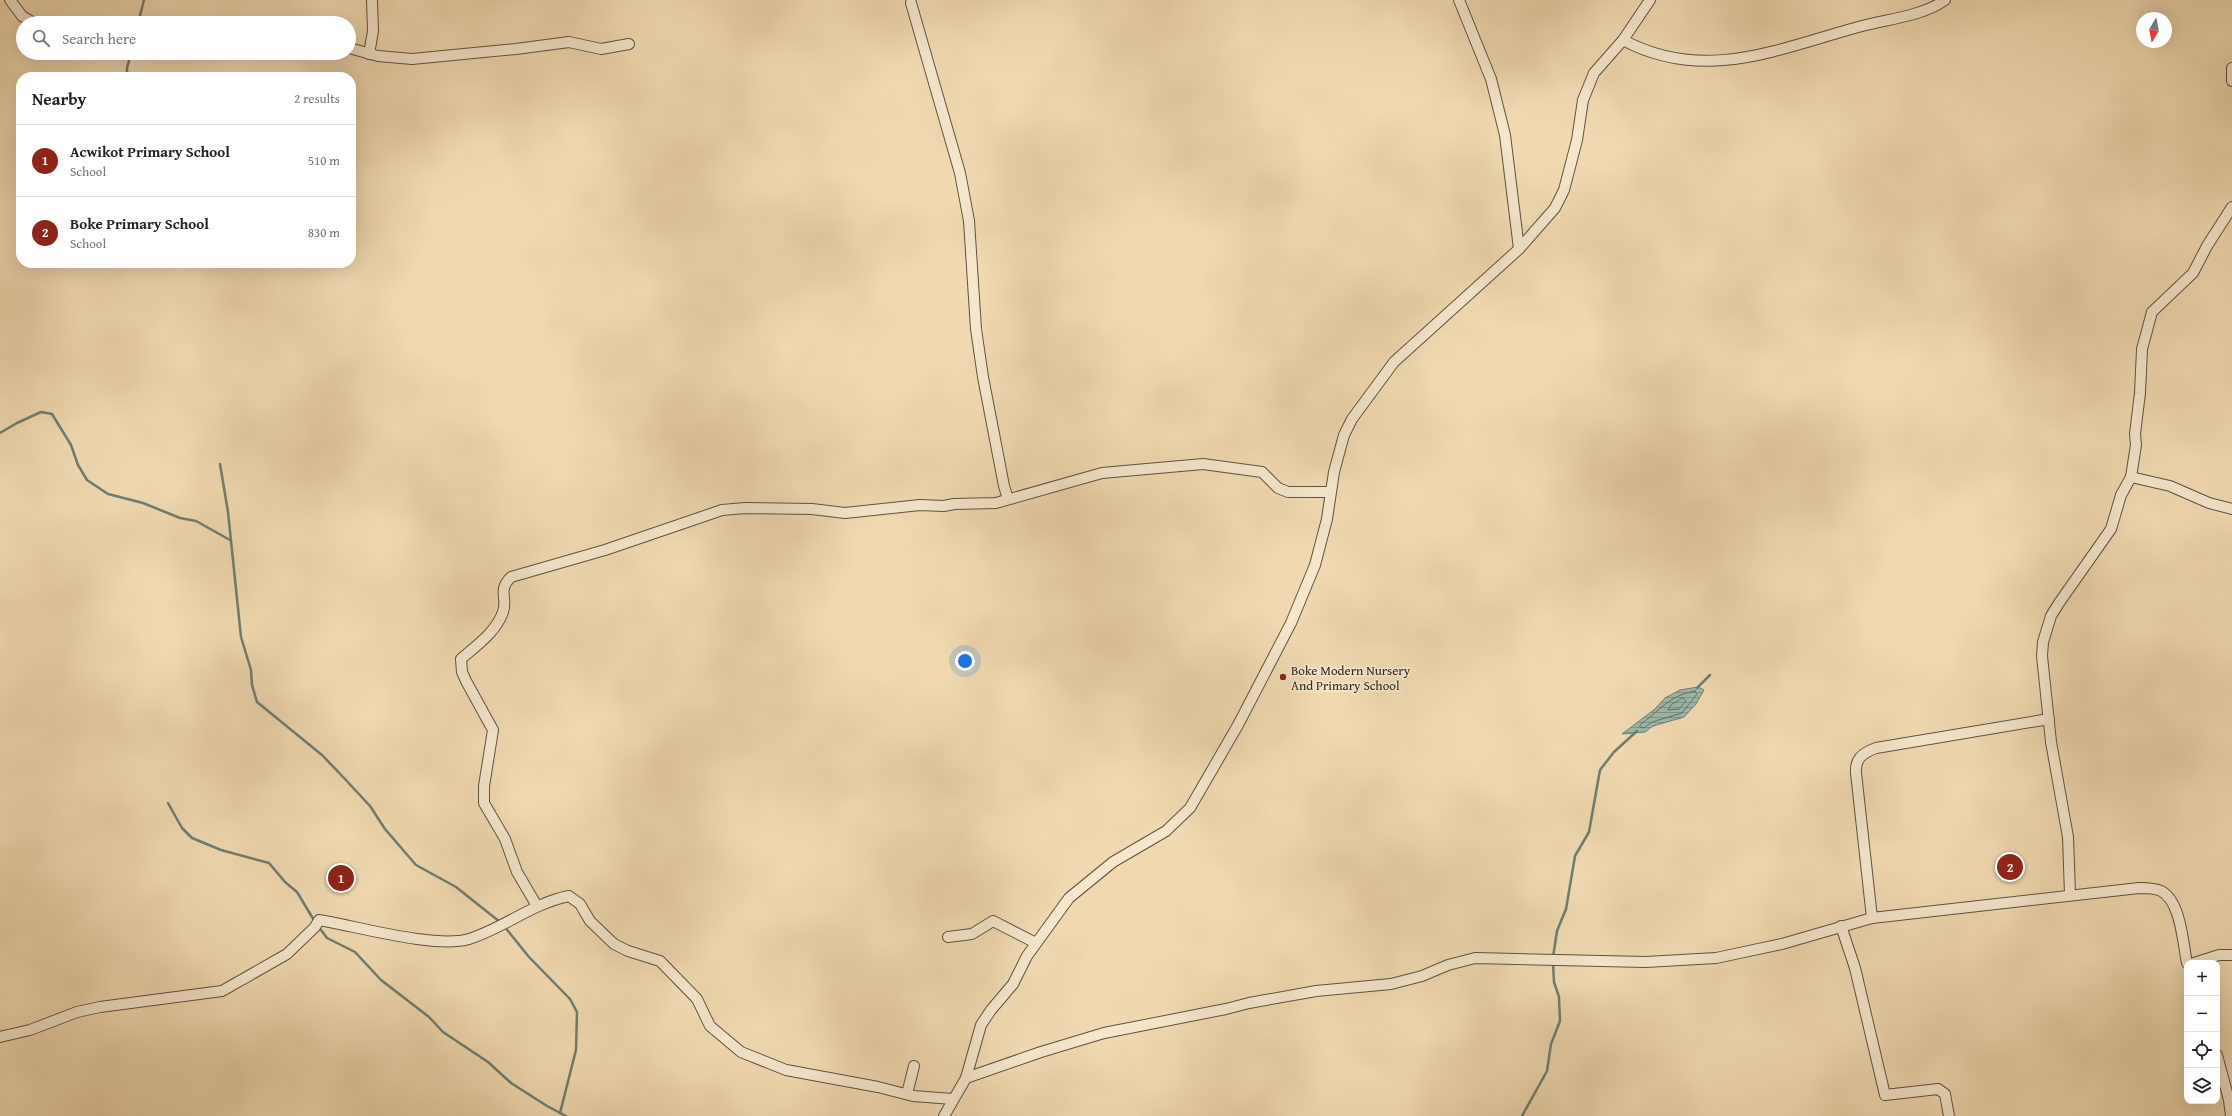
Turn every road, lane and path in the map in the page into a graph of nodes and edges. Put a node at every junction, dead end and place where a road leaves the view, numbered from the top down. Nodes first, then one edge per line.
1 (10, 0) edge
2 (372, 0) edge
3 (1459, 0) edge
4 (1650, 0) edge
5 (1945, 0) edge
6 (911, 3) dead end
7 (22, 16) edge
8 (1623, 40) junction
9 (629, 44) dead end
10 (356, 50) edge
11 (369, 54) junction
12 (2232, 68) edge
13 (2232, 81) edge
14 (2232, 208) edge
15 (1519, 249) junction
16 (2131, 477) junction
17 (1330, 492) junction
18 (1008, 499) junction
19 (2232, 509) edge
20 (2049, 719) junction
21 (2070, 894) junction
22 (537, 906) junction
23 (1872, 918) junction
24 (1841, 926) junction
25 (948, 937) dead end
26 (1036, 943) junction
27 (2232, 955) edge
28 (2186, 960) edge
29 (2203, 960) edge
30 (0, 1036) edge
31 (914, 1066) dead end
32 (2220, 1067) edge
33 (966, 1078) junction
34 (907, 1094) junction
35 (953, 1099) junction
36 (944, 1116) edge
37 (1949, 1116) edge
38 (2231, 1116) edge

1 - 7 street
2 - 11 street
3 - 15 street
4 - 8 street
5 - 8 street
6 - 18 street
8 - 15 street
9 - 11 street
10 - 11 street
12 - 13 street
14 - 16 street
15 - 17 street
16 - 19 street
16 - 20 street
17 - 18 street
17 - 26 street
18 - 22 street
20 - 21 street
20 - 23 street
21 - 23 street
21 - 28 street
22 - 30 street
22 - 34 street
23 - 24 street
24 - 33 street
24 - 37 street
25 - 26 street
26 - 33 street
27 - 29 street
31 - 34 street
32 - 38 street
33 - 35 street
34 - 35 street
35 - 36 street

